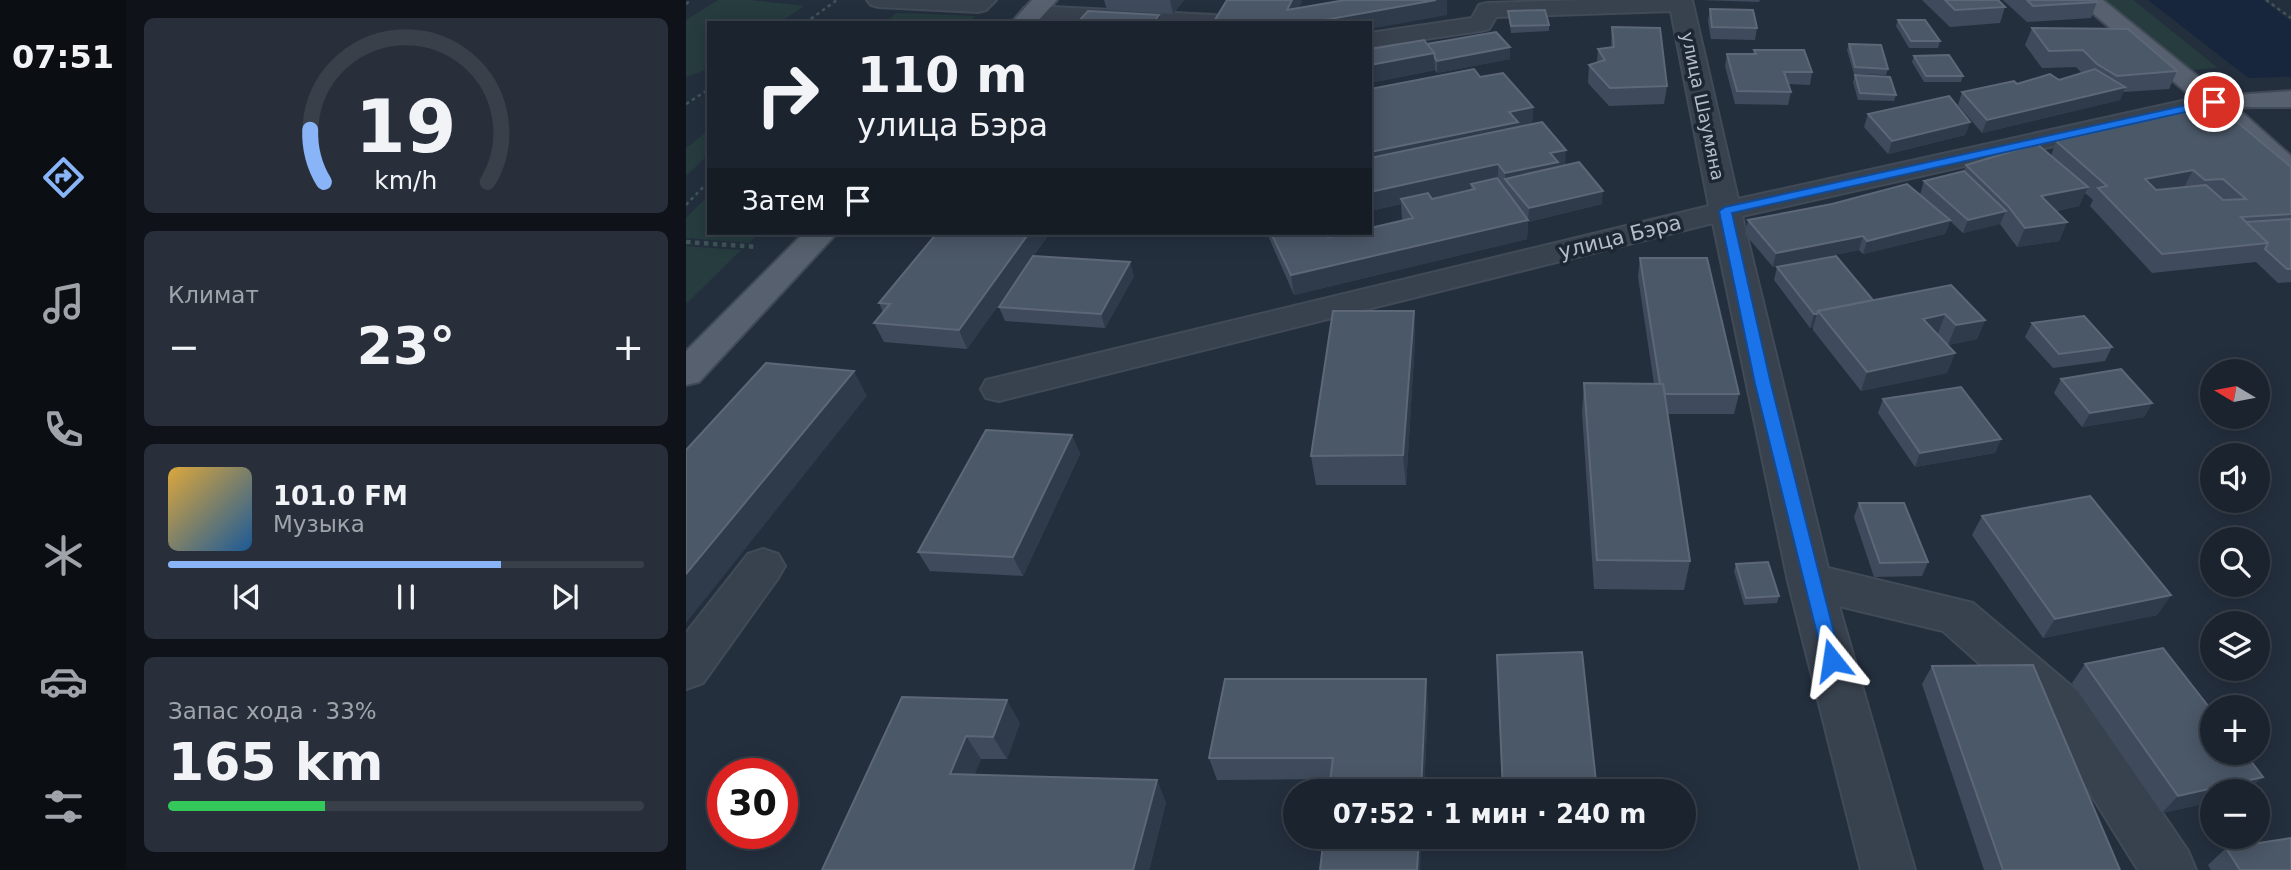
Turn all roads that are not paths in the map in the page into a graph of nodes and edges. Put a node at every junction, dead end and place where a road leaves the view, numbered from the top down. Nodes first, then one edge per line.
1 (879, 0) edge
2 (984, 0) edge
3 (1228, 0) edge
4 (2089, 0) edge
5 (1680, 2) edge
6 (1033, 12) edge
7 (1196, 21) edge
8 (1215, 21) edge
9 (1372, 40) edge
10 (2291, 99) edge
11 (2228, 102) junction
12 (2291, 171) edge
13 (1725, 211) junction
14 (819, 235) edge
15 (686, 373) edge
16 (999, 389) dead end
17 (763, 566) dead end
18 (1810, 581) junction
19 (686, 669) edge
20 (1888, 870) edge
21 (2169, 870) edge

1 - 2 street
3 - 8 street
4 - 11 main road
5 - 9 street
5 - 13 street, улица Шаумяна
6 - 7 street
10 - 11 main road
11 - 12 main road
11 - 13 street, улица Бэра
13 - 16 street, улица Бэра
13 - 18 street, улица Шаумяна
14 - 15 main road
17 - 19 street
18 - 20 street, улица Шаумяна
18 - 21 street

